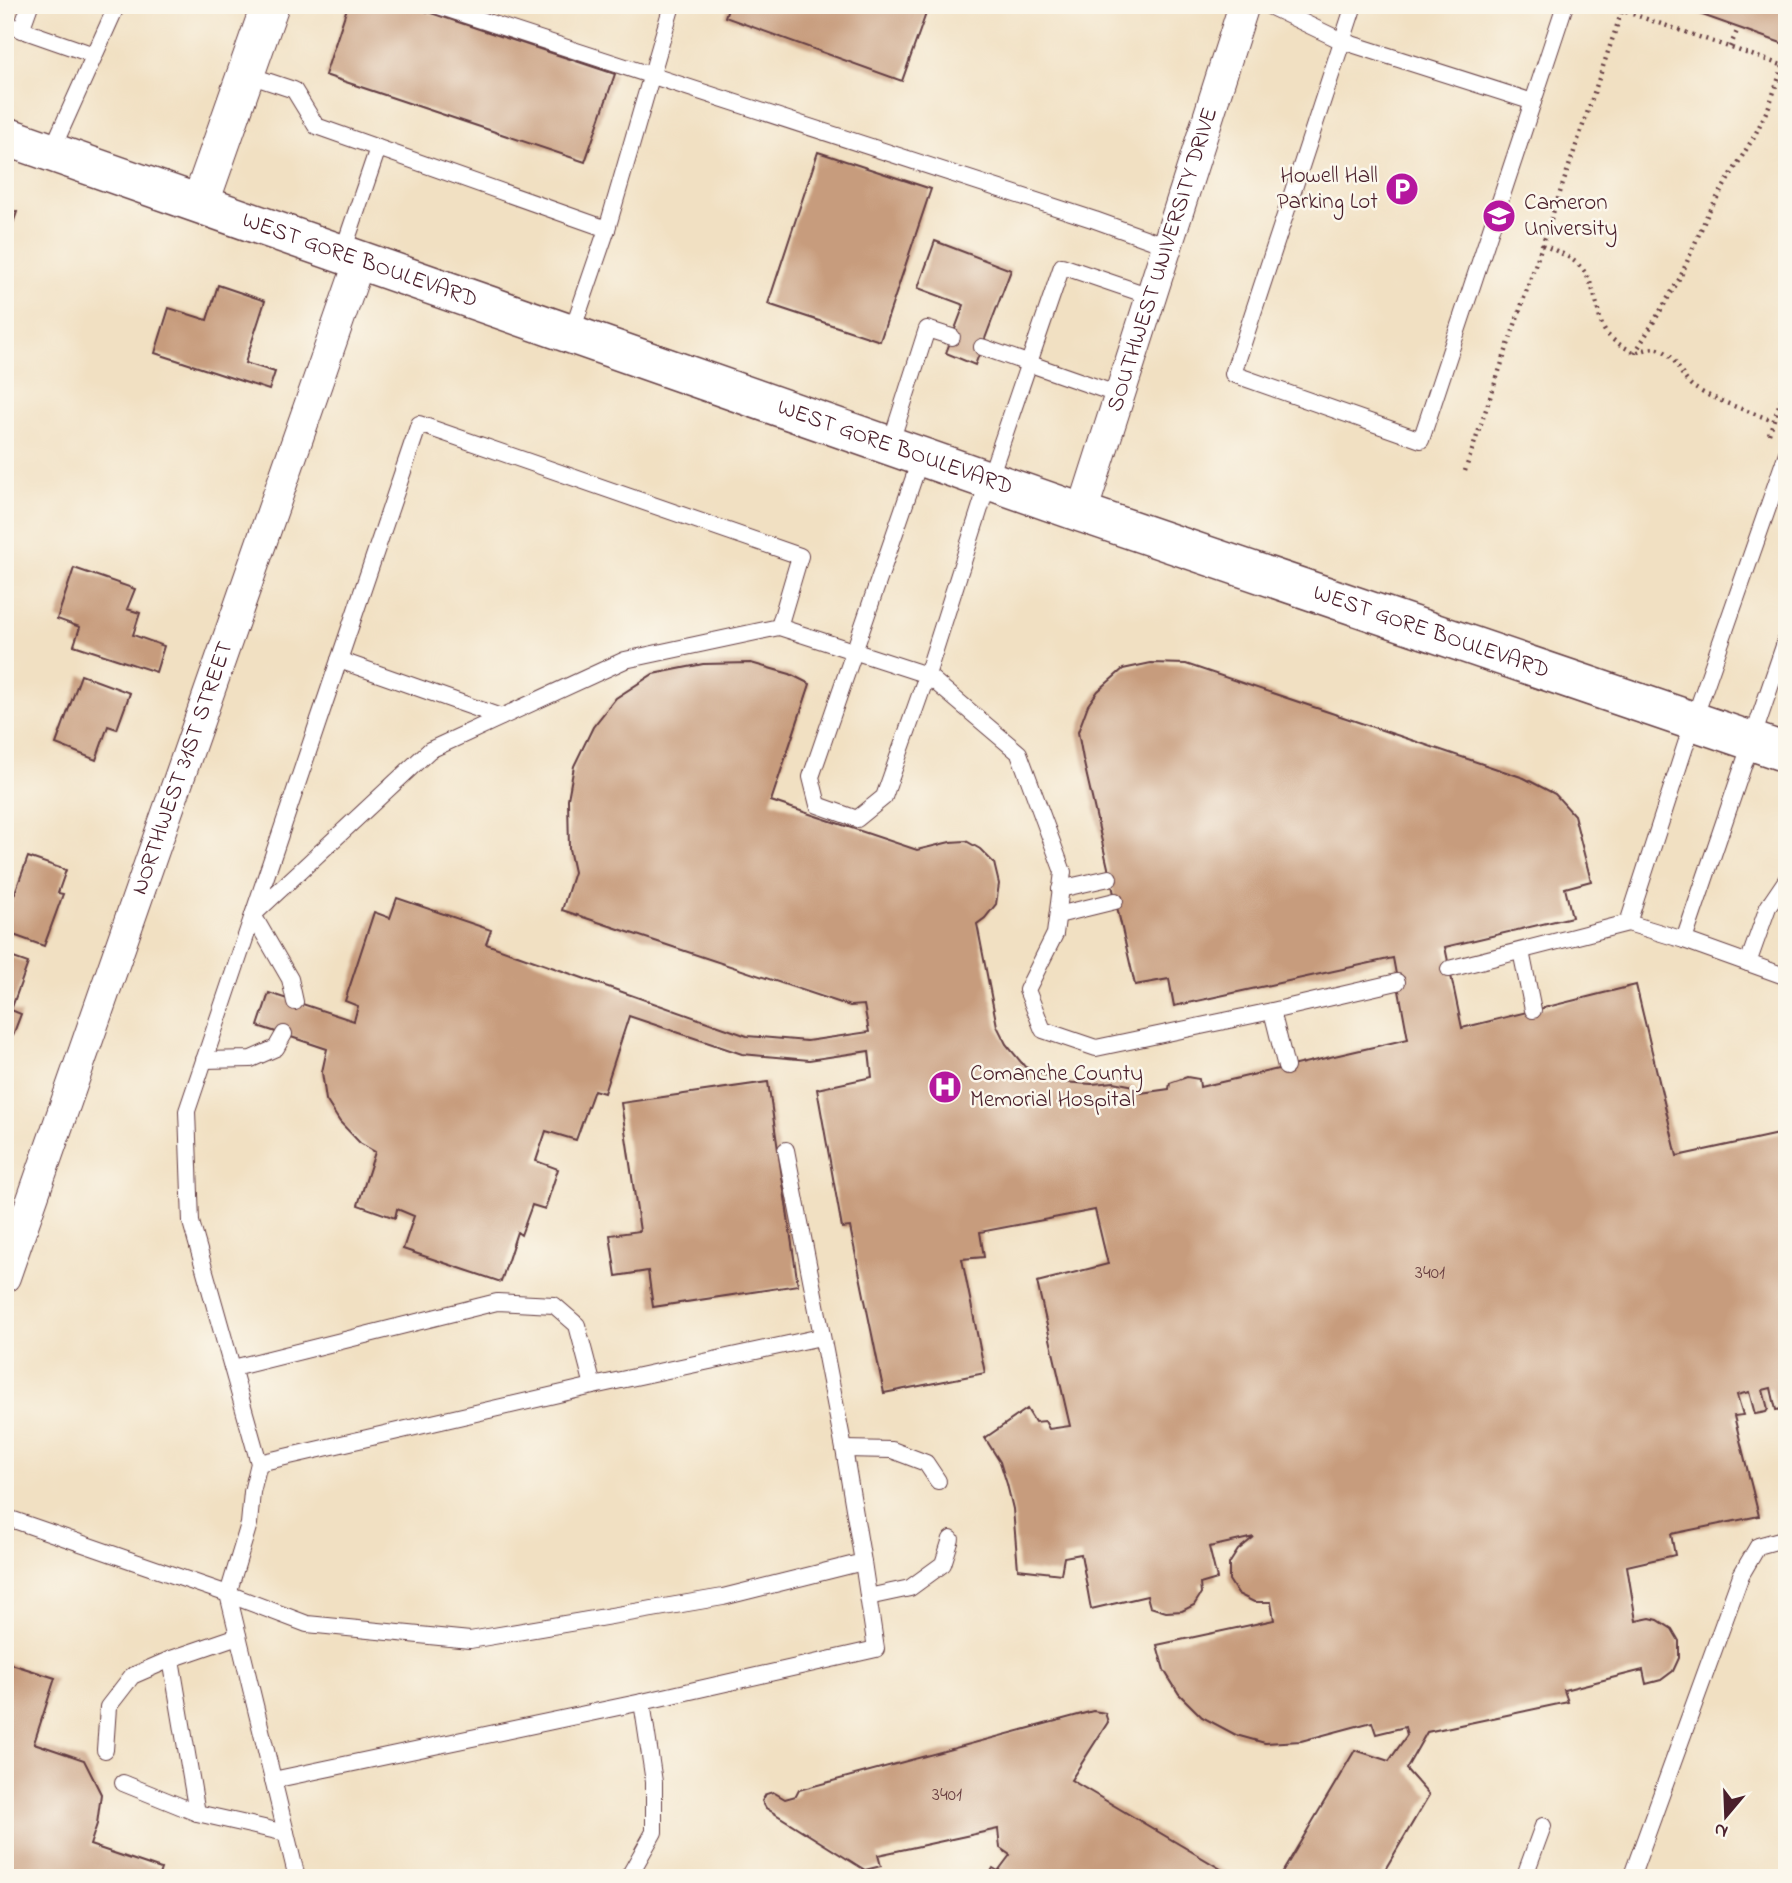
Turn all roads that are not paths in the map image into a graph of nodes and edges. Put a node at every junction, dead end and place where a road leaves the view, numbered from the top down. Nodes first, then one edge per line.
1 (30, 5) edge
2 (117, 5) edge
3 (270, 5) edge
4 (435, 5) edge
5 (672, 5) edge
6 (1244, 5) edge
7 (1267, 5) edge
8 (1354, 5) edge
9 (1565, 5) edge
10 (5, 24) edge
11 (21, 30) junction
12 (1342, 41) junction
13 (94, 55) junction
14 (246, 74) junction
15 (650, 76) junction
16 (1533, 102) junction
17 (5, 136) edge
18 (378, 148) junction
19 (51, 152) junction
20 (200, 204) junction
21 (607, 229) junction
22 (1167, 246) junction
23 (351, 257) junction
24 (1150, 296) junction
25 (570, 334) junction
26 (953, 337) dead end
27 (982, 347) dead end
28 (1029, 363) junction
29 (1119, 395) junction
30 (906, 451) junction
31 (1787, 453) edge
32 (989, 480) junction
33 (1082, 513) junction
34 (779, 627) junction
35 (1787, 637) edge
36 (854, 651) junction
37 (340, 660) junction
38 (927, 675) junction
39 (501, 717) junction
40 (1693, 722) junction
41 (1751, 741) junction
42 (1787, 753) edge
43 (1109, 878) dead end
44 (1787, 879) edge
45 (1060, 889) junction
46 (1115, 901) dead end
47 (253, 915) junction
48 (1058, 915) junction
49 (1628, 923) junction
50 (1684, 940) junction
51 (1521, 951) junction
52 (1748, 963) junction
53 (1450, 969) dead end
54 (1787, 977) edge
55 (1397, 982) dead end
56 (295, 1002) dead end
57 (1533, 1010) dead end
58 (1272, 1011) junction
59 (284, 1034) dead end
60 (204, 1060) junction
61 (1286, 1067) dead end
62 (786, 1150) dead end
63 (5, 1277) edge
64 (821, 1337) junction
65 (233, 1368) junction
66 (593, 1386) junction
67 (844, 1449) junction
68 (260, 1463) junction
69 (938, 1481) dead end
70 (5, 1517) edge
71 (1787, 1538) edge
72 (951, 1539) dead end
73 (863, 1562) junction
74 (228, 1594) junction
75 (868, 1597) junction
76 (238, 1636) junction
77 (171, 1659) junction
78 (642, 1702) junction
79 (105, 1750) dead end
80 (273, 1780) junction
81 (123, 1783) dead end
82 (197, 1813) junction
83 (1543, 1826) dead end
84 (286, 1833) junction
85 (297, 1878) edge
86 (628, 1878) edge
87 (1524, 1878) edge
88 (1631, 1878) edge

1 - 11 lane
2 - 13 lane
3 - 14 street
4 - 15 lane
5 - 15 lane
6 - 22 street, SOUTHWEST UNIVERSITY DRIVE
7 - 12 lane
8 - 12 lane
9 - 16 lane
10 - 11 lane
11 - 13 lane
12 - 16 lane
12 - 16 lane
13 - 19 lane
14 - 18 lane
14 - 20 street
15 - 21 lane
15 - 22 lane
17 - 19 main road, WEST GORE BOULEVARD
18 - 21 lane
18 - 23 lane
19 - 20 main road, WEST GORE BOULEVARD
20 - 23 main road, WEST GORE BOULEVARD
21 - 25 lane
22 - 24 street, SOUTHWEST UNIVERSITY DRIVE
23 - 25 main road, WEST GORE BOULEVARD
23 - 63 street, NORTHWEST 31ST STREET
24 - 28 lane
24 - 29 street, SOUTHWEST UNIVERSITY DRIVE
25 - 30 main road, WEST GORE BOULEVARD
26 - 30 lane
27 - 28 lane
28 - 29 lane
28 - 32 lane
29 - 33 street, SOUTHWEST UNIVERSITY DRIVE
30 - 32 main road, WEST GORE BOULEVARD
30 - 36 lane
31 - 40 lane
32 - 33 main road, WEST GORE BOULEVARD
32 - 38 lane
33 - 40 main road, WEST GORE BOULEVARD
34 - 36 lane
34 - 37 lane
34 - 39 lane
35 - 41 lane
36 - 38 lane
36 - 38 lane
37 - 39 lane
37 - 47 lane
38 - 45 lane
39 - 47 lane
40 - 41 main road, WEST GORE BOULEVARD
40 - 49 lane
41 - 42 main road, WEST GORE BOULEVARD
41 - 50 lane
43 - 45 lane
44 - 52 lane
45 - 48 lane
46 - 48 lane
47 - 56 lane
47 - 60 lane
48 - 58 lane
49 - 50 lane
49 - 51 lane
50 - 52 lane
51 - 53 lane
51 - 57 lane
52 - 54 lane
55 - 58 lane
58 - 61 lane
59 - 60 lane
60 - 65 lane
62 - 64 lane
64 - 66 lane
64 - 67 lane
65 - 66 lane
65 - 68 lane
66 - 68 lane
67 - 69 lane
67 - 73 lane
68 - 74 lane
70 - 74 lane
71 - 88 lane
72 - 75 lane
73 - 74 lane
73 - 75 lane
74 - 76 lane
75 - 78 lane
76 - 77 lane
76 - 80 lane
77 - 79 lane
77 - 82 lane
78 - 80 lane
78 - 86 lane
80 - 84 lane
81 - 82 lane
82 - 84 lane
83 - 87 lane
84 - 85 lane

